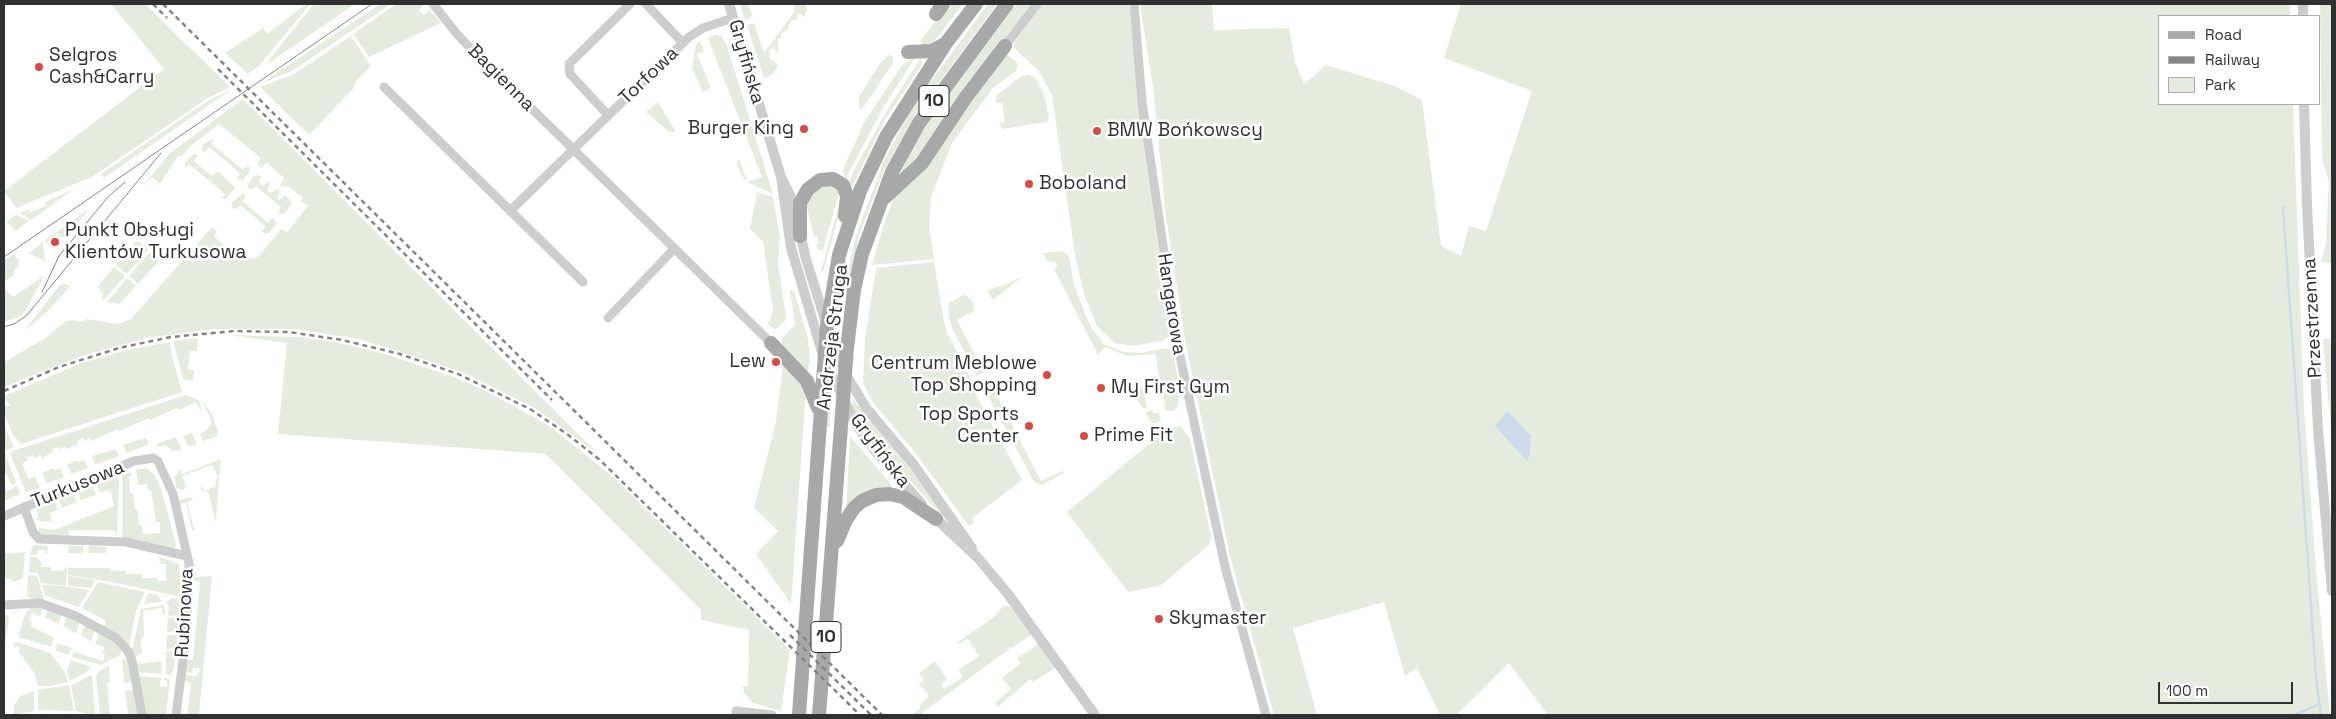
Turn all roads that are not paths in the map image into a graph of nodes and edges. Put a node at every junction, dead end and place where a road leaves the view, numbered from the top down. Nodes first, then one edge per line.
1 (433, 4) edge
2 (630, 4) edge
3 (646, 4) edge
4 (729, 4) edge
5 (976, 4) edge
6 (1007, 4) edge
7 (1037, 4) edge
8 (1134, 4) edge
9 (733, 18) junction
10 (683, 43) junction
11 (946, 43) junction
12 (1005, 46) joint
13 (908, 52) dead end
14 (384, 86) dead end
15 (2304, 105) edge
16 (608, 115) junction
17 (574, 149) junction
18 (781, 177) junction
19 (877, 209) junction
20 (510, 211) junction
21 (800, 236) junction
22 (674, 249) junction
23 (836, 270) junction
24 (583, 282) dead end
25 (608, 318) dead end
26 (827, 326) junction
27 (771, 343) joint
28 (824, 359) junction
29 (845, 373) junction
30 (843, 400) junction
31 (819, 421) junction
32 (153, 458) joint
33 (24, 507) junction
34 (4, 516) edge
35 (936, 519) junction
36 (188, 556) junction
37 (978, 558) junction
38 (832, 559) junction
39 (2332, 591) edge
40 (4, 605) edge
41 (142, 715) edge
42 (176, 715) edge
43 (736, 715) edge
44 (772, 715) edge
45 (799, 715) edge
46 (819, 715) edge
47 (1095, 715) edge
48 (1266, 715) edge

1 - 17 street, Bagienna
2 - 16 street
3 - 10 street
4 - 9 street, Gryfińska
5 - 11 main road, Andrzeja Struga / 10
6 - 19 main road, Andrzeja Struga / 10
7 - 12 street
8 - 48 street, Hangarowa
9 - 10 street, Torfowa
9 - 18 street, Gryfińska
10 - 16 street, Torfowa
11 - 13 main road
11 - 23 main road, Andrzeja Struga / 10
12 - 19 main road
14 - 20 street
15 - 39 street, Przestrzenna
16 - 17 street, Torfowa
17 - 20 street
17 - 22 street, Bagienna
18 - 21 street, Gryfińska
18 - 28 street, Gryfińska
19 - 29 main road, Andrzeja Struga / 10
20 - 24 street
21 - 23 main road
21 - 26 street, Gryfińska
22 - 25 street
22 - 27 street, Bagienna
23 - 26 main road, Andrzeja Struga / 10
26 - 28 main road, Andrzeja Struga / 10
26 - 29 street, Gryfińska
27 - 31 main road
28 - 30 street, Gryfińska
28 - 31 main road, Andrzeja Struga / 10
29 - 30 main road, Andrzeja Struga / 10
29 - 37 street, Gryfińska
30 - 35 street, Gryfińska
30 - 38 main road, Andrzeja Struga / 10
31 - 45 main road, Andrzeja Struga / 10
32 - 33 street, Turkusowa
32 - 36 street, Rubinowa
33 - 34 street, Turkusowa
33 - 36 street
35 - 37 street, Gryfińska
35 - 38 main road
36 - 42 street, Rubinowa
37 - 47 street, Gryfińska
38 - 46 main road, Andrzeja Struga / 10
40 - 41 street
43 - 44 street

